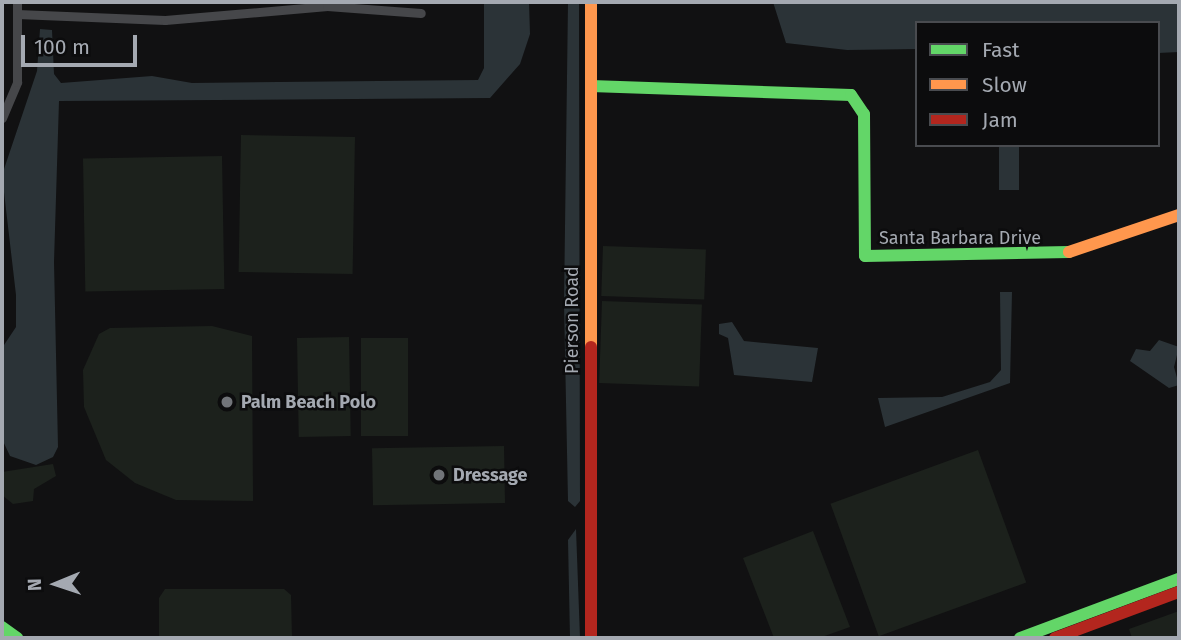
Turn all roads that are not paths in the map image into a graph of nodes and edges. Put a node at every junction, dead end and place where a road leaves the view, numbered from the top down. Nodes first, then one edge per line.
1 (17, 2) edge
2 (591, 2) edge
3 (421, 13) dead end
4 (17, 14) junction
5 (591, 86) junction
6 (2, 118) edge
7 (1179, 215) edge
8 (1179, 579) edge
9 (1179, 592) edge
10 (2, 627) edge
11 (17, 638) edge
12 (591, 638) edge
13 (1020, 638) edge
14 (1055, 638) edge

1 - 4 street
2 - 5 street, Pierson Road
3 - 4 street
4 - 6 street
5 - 7 street, Santa Barbara Drive
5 - 12 street, Pierson Road
8 - 13 street
9 - 14 street
10 - 11 street

